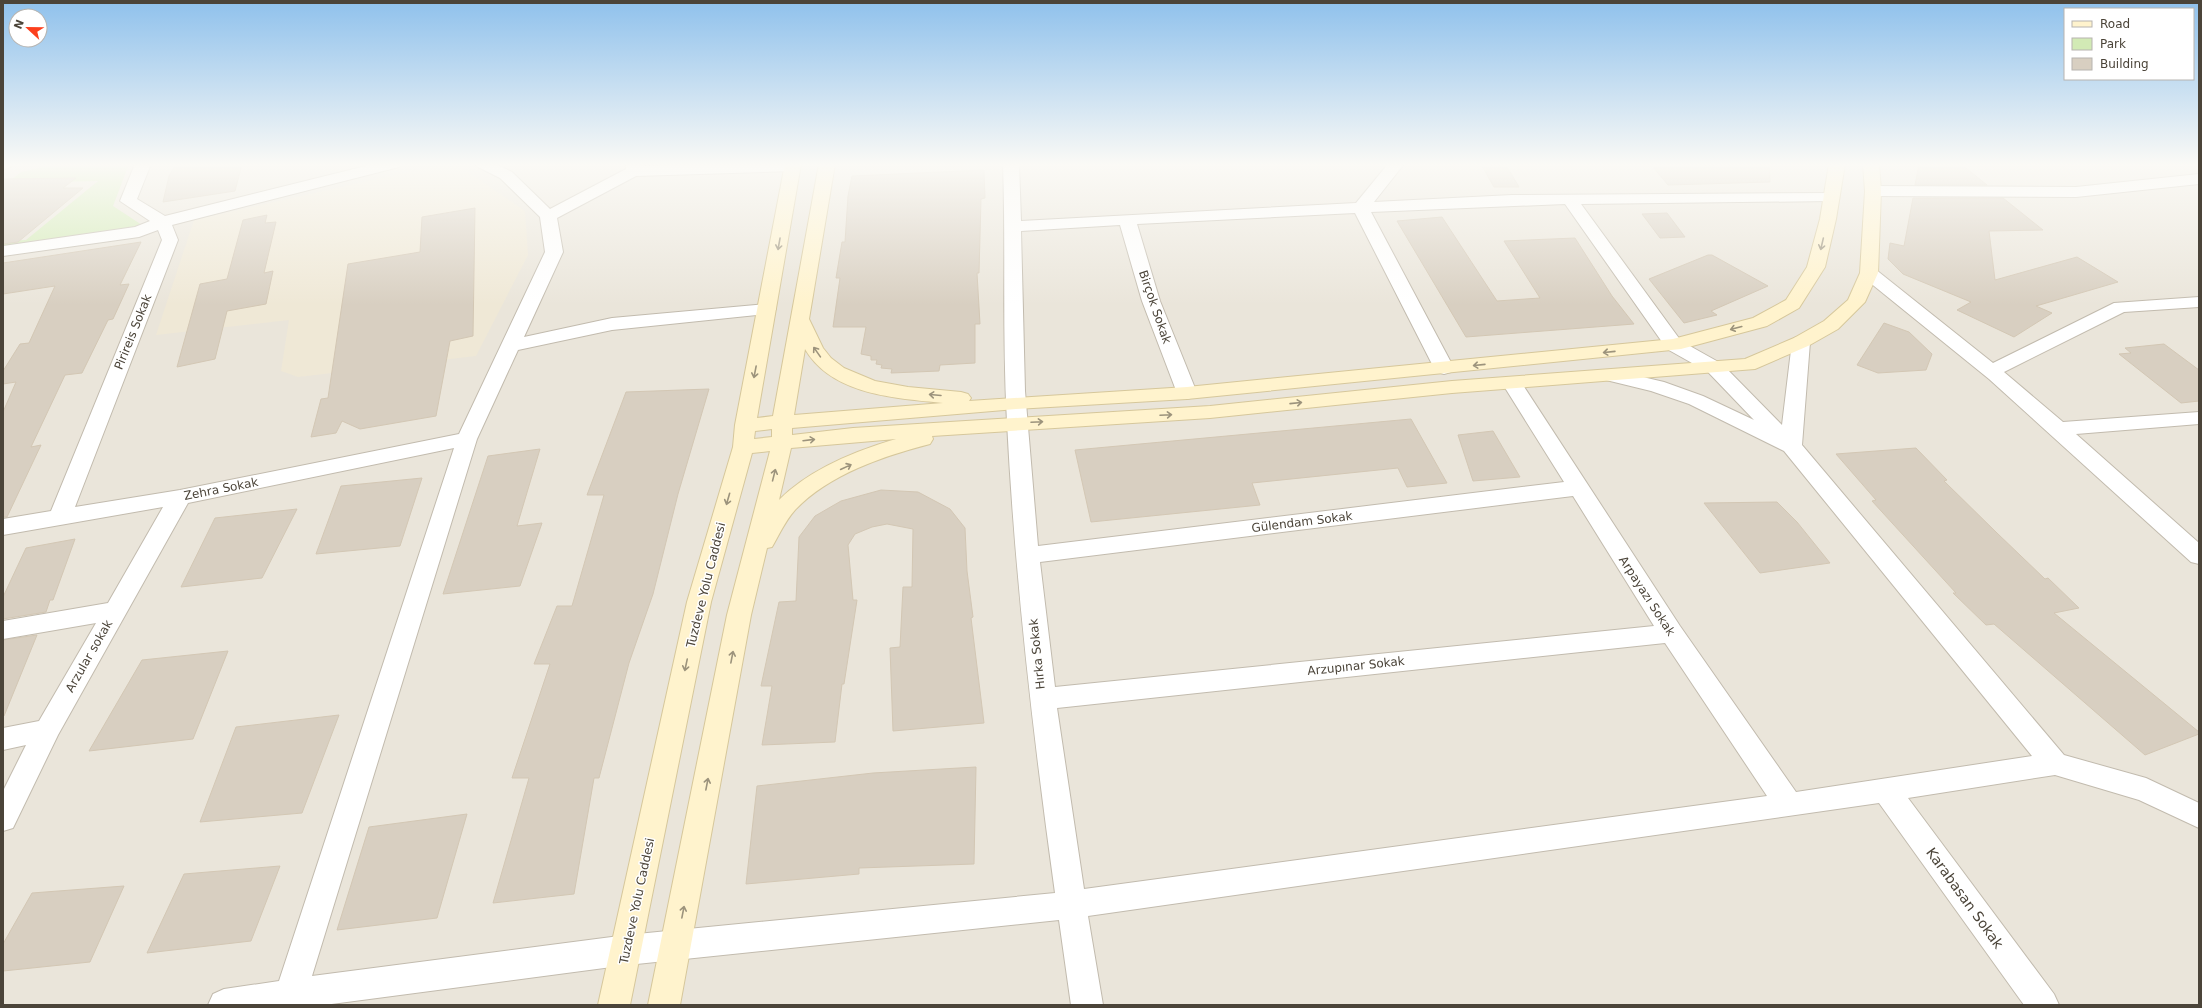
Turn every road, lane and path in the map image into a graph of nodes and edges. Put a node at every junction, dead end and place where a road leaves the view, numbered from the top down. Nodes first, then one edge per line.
1 (144, 211) edge
2 (207, 211) edge
3 (543, 211) edge
4 (557, 211) edge
5 (785, 211) edge
6 (819, 211) edge
7 (1012, 211) edge
8 (1302, 211) edge
9 (1363, 211) edge
10 (1578, 211) edge
11 (1828, 211) edge
12 (1872, 211) edge
13 (548, 216) junction
14 (1127, 220) junction
15 (163, 222) junction
16 (1012, 226) junction
17 (3, 251) edge
18 (1869, 273) junction
19 (2199, 302) edge
20 (767, 309) junction
21 (801, 320) junction
22 (1801, 342) junction
23 (1674, 345) junction
24 (510, 346) junction
25 (1444, 368) junction
26 (1715, 368) junction
27 (1991, 370) junction
28 (1613, 376) junction
29 (1512, 383) junction
30 (1188, 393) junction
31 (1016, 413) junction
32 (2199, 418) edge
33 (2057, 429) junction
34 (782, 433) junction
35 (744, 436) junction
36 (467, 439) junction
37 (1790, 446) junction
38 (1578, 488) junction
39 (180, 497) junction
40 (60, 517) junction
41 (3, 527) edge
42 (2198, 555) edge
43 (1026, 556) junction
44 (752, 561) junction
45 (116, 610) junction
46 (3, 630) edge
47 (1671, 633) junction
48 (1042, 699) junction
49 (47, 730) junction
50 (3, 739) edge
51 (2055, 764) junction
52 (1886, 790) junction
53 (1789, 805) junction
54 (2199, 816) edge
55 (3, 819) edge
56 (1071, 905) junction
57 (677, 946) junction
58 (627, 950) junction
59 (289, 999) edge
60 (224, 1005) edge
61 (614, 1005) edge
62 (664, 1005) edge
63 (1087, 1005) edge
64 (2043, 1005) edge

1 - 15 street
2 - 15 street
3 - 13 street
4 - 13 street
5 -> 20 main road, Tuzdeve Yolu Caddesi
6 - 21 main road
7 - 16 street, Hırka Sokak
8 - 14 street
9 - 25 street
10 - 23 street
11 -> 23 main road
12 - 18 main road
13 - 24 street
14 - 16 street
14 - 30 street, Birçok Sokak
15 - 17 street
15 - 40 street, Pirireis Sokak
16 - 31 street, Hırka Sokak
18 - 22 main road
18 - 27 street
19 - 27 street
20 - 24 street
20 -> 35 main road, Tuzdeve Yolu Caddesi
31 -> 21 main road
21 - 34 main road
22 - 26 main road
22 - 37 street
23 -> 25 main road
23 - 26 street
24 - 36 street
25 - 30 main road
26 - 28 main road
26 - 37 street
27 - 33 street
28 - 29 main road
28 - 37 street
31 -> 29 main road
29 - 38 street, Arpayazı Sokak
30 - 31 main road
31 - 34 main road
31 - 43 street, Hırka Sokak
44 -> 31 main road
32 - 33 street
33 - 42 street
34 - 35 main road
44 -> 34 main road
35 -> 58 main road, Tuzdeve Yolu Caddesi
36 - 39 street, Zehra Sokak
36 - 59 street
37 - 51 street
38 - 43 street, Gülendam Sokak
38 - 47 street, Arpayazı Sokak
39 - 40 street, Zehra Sokak
39 - 45 street, Arzular sokak
40 - 41 street, Zehra Sokak
43 - 48 street, Hırka Sokak
57 -> 44 main road
45 - 46 street
45 - 49 street, Arzular sokak
47 - 48 street, Arzupınar Sokak
47 - 53 street, Arpayazı Sokak
48 - 56 street, Hırka Sokak
49 - 50 street
49 - 55 street, Arzular sokak
51 - 52 street
51 - 54 street
52 - 53 street
52 - 64 street, Karabasan Sokak
53 - 56 street
56 - 57 street
56 - 63 street, Hırka Sokak
57 - 58 street
57 - 62 main road
58 - 59 street
58 - 61 main road, Tuzdeve Yolu Caddesi
59 - 60 street

